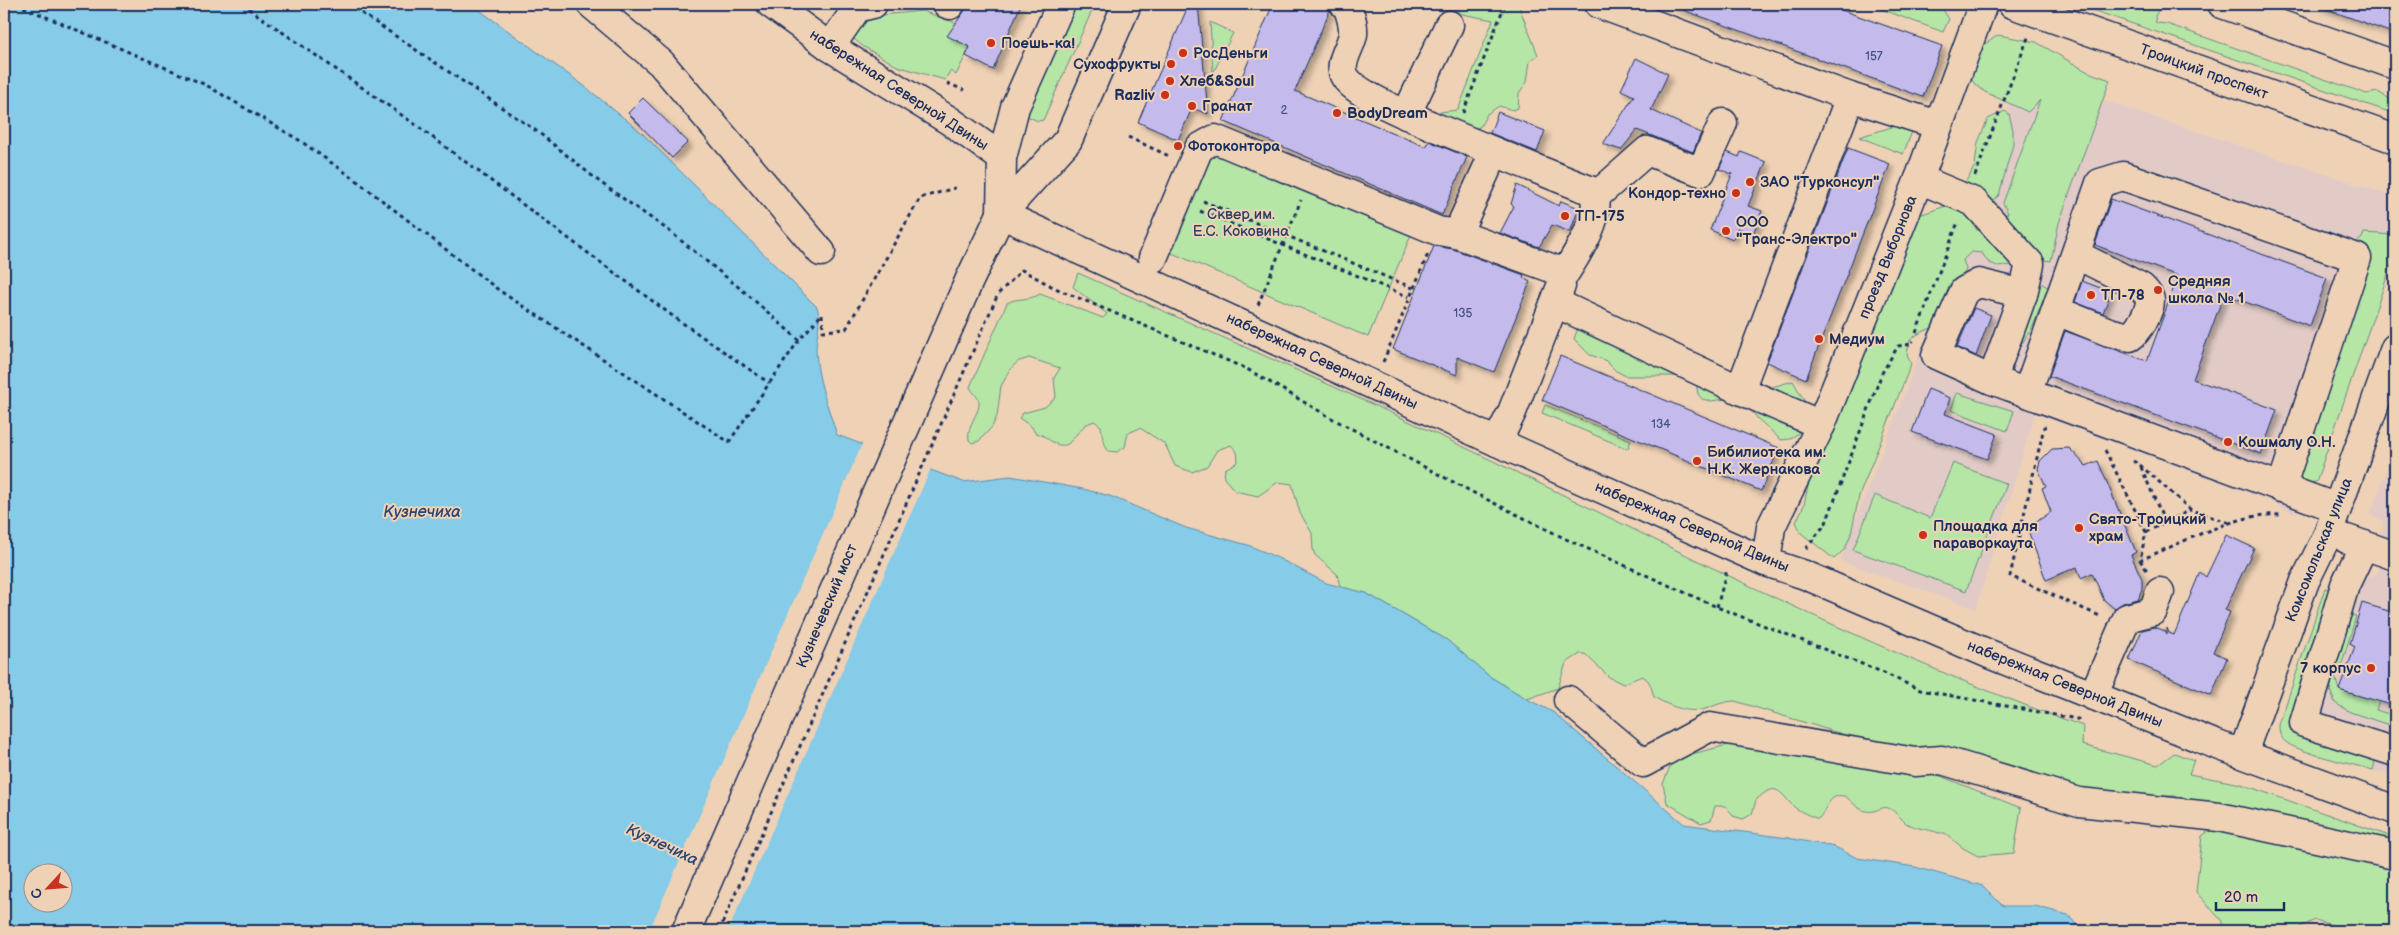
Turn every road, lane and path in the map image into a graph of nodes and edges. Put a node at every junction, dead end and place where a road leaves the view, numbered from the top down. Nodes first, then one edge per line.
1 (16, 4) edge
2 (242, 4) edge
3 (348, 4) edge
4 (591, 4) edge
5 (771, 4) edge
6 (874, 4) edge
7 (1061, 4) edge
8 (1127, 4) edge
9 (1344, 4) edge
10 (1505, 4) edge
11 (1599, 4) edge
12 (1983, 4) edge
13 (2222, 4) edge
14 (2024, 8) edge
15 (1449, 25) dead end
16 (830, 47) junction
17 (2395, 65) edge
18 (946, 83) dead end
19 (964, 90) dead end
20 (1850, 97) junction
21 (1406, 115) junction
22 (1723, 124) dead end
23 (1938, 125) junction
24 (1454, 136) junction
25 (1128, 137) dead end
26 (2395, 139) edge
27 (1494, 153) junction
28 (1002, 158) junction
29 (1190, 166) junction
30 (1919, 179) junction
31 (1310, 180) junction
32 (955, 188) dead end
33 (1178, 196) junction
34 (1596, 196) junction
35 (1966, 199) junction
36 (1217, 207) junction
37 (1000, 214) junction
38 (1213, 217) junction
39 (1447, 233) junction
40 (1287, 236) junction
41 (1283, 245) junction
42 (821, 252) dead end
43 (1153, 258) dead end
44 (2030, 264) junction
45 (2073, 265) junction
46 (1566, 273) junction
47 (1413, 288) junction
48 (2023, 294) junction
49 (1409, 297) junction
50 (1556, 303) junction
51 (1258, 306) dead end
52 (2057, 311) junction
53 (799, 340) junction
54 (2395, 348) edge
55 (1383, 362) dead end
56 (1992, 380) junction
57 (769, 383) junction
58 (1740, 390) junction
59 (2027, 393) junction
60 (1821, 425) junction
61 (2052, 430) dead end
62 (1498, 442) junction
63 (2111, 450) dead end
64 (2126, 457) dead end
65 (2140, 465) junction
66 (2281, 488) junction
67 (2337, 508) junction
68 (2191, 510) junction
69 (2282, 516) dead end
70 (2165, 523) junction
71 (2230, 523) junction
72 (2146, 532) junction
73 (2328, 534) junction
74 (2364, 545) junction
75 (1806, 550) dead end
76 (2395, 556) edge
77 (1729, 562) dead end
78 (1766, 562) junction
79 (2160, 592) dead end
80 (1717, 607) junction
81 (2123, 626) junction
82 (2093, 696) junction
83 (1568, 700) dead end
84 (2085, 721) dead end
85 (2395, 752) edge
86 (2243, 753) junction
87 (2395, 810) edge
88 (2395, 856) edge
89 (686, 931) edge
90 (719, 931) edge

1 - 57 path
2 - 57 path
3 - 53 path
4 - 42 street
5 - 16 street, набережная Северной Двины
6 - 16 street
7 - 28 street
8 - 37 street
9 - 21 street
10 - 24 path
11 - 20 street
12 - 23 street, проезд Выборнова
13 - 17 street
14 - 26 street, Троицкий проспект
14 - 35 path
15 - 21 street
16 - 28 street, набережная Северной Двины
18 - 19 path
20 - 23 street
20 - 58 street
21 - 24 street
22 - 34 street
23 - 30 street, проезд Выборнова
24 - 27 street
25 - 29 path
27 - 34 street
27 - 39 street
28 - 37 street
29 - 31 street
29 - 33 street
30 - 35 street
30 - 60 street, проезд Выборнова
31 - 39 street
31 - 40 path
32 - 53 path
33 - 36 path
33 - 38 path
33 - 43 street
34 - 46 street
35 - 44 street
35 - 75 path
36 - 38 path
36 - 40 path
37 - 62 street, набережная Северной Двины
37 - 89 street, Кузнечевский мост
38 - 41 path
39 - 46 street
39 - 47 path
40 - 41 path
40 - 47 path
41 - 49 path
41 - 51 path
44 - 45 street
44 - 48 street
45 - 52 street
45 - 52 street
45 - 66 street
46 - 50 street
47 - 49 path
48 - 56 street
48 - 56 street
49 - 55 path
50 - 58 street
50 - 62 street
52 - 59 street
53 - 57 path
54 - 67 street, Комсомольская улица
56 - 59 street
58 - 60 street
59 - 66 street
60 - 78 street, проезд Выборнова
61 - 81 path
62 - 78 street, набережная Северной Двины
63 - 72 path
64 - 65 path
65 - 68 path
65 - 70 path
66 - 67 street
67 - 73 street, Комсомольская улица
68 - 70 path
68 - 71 path
69 - 71 path
70 - 72 path
71 - 72 path
73 - 74 street
73 - 86 street, Комсомольская улица
74 - 76 street
74 - 85 street
77 - 80 path
78 - 82 street, набережная Северной Двины
79 - 81 street
80 - 84 path
80 - 90 path
81 - 82 street
82 - 86 street, набережная Северной Двины
83 - 88 street
86 - 87 street, набережная Северной Двины

